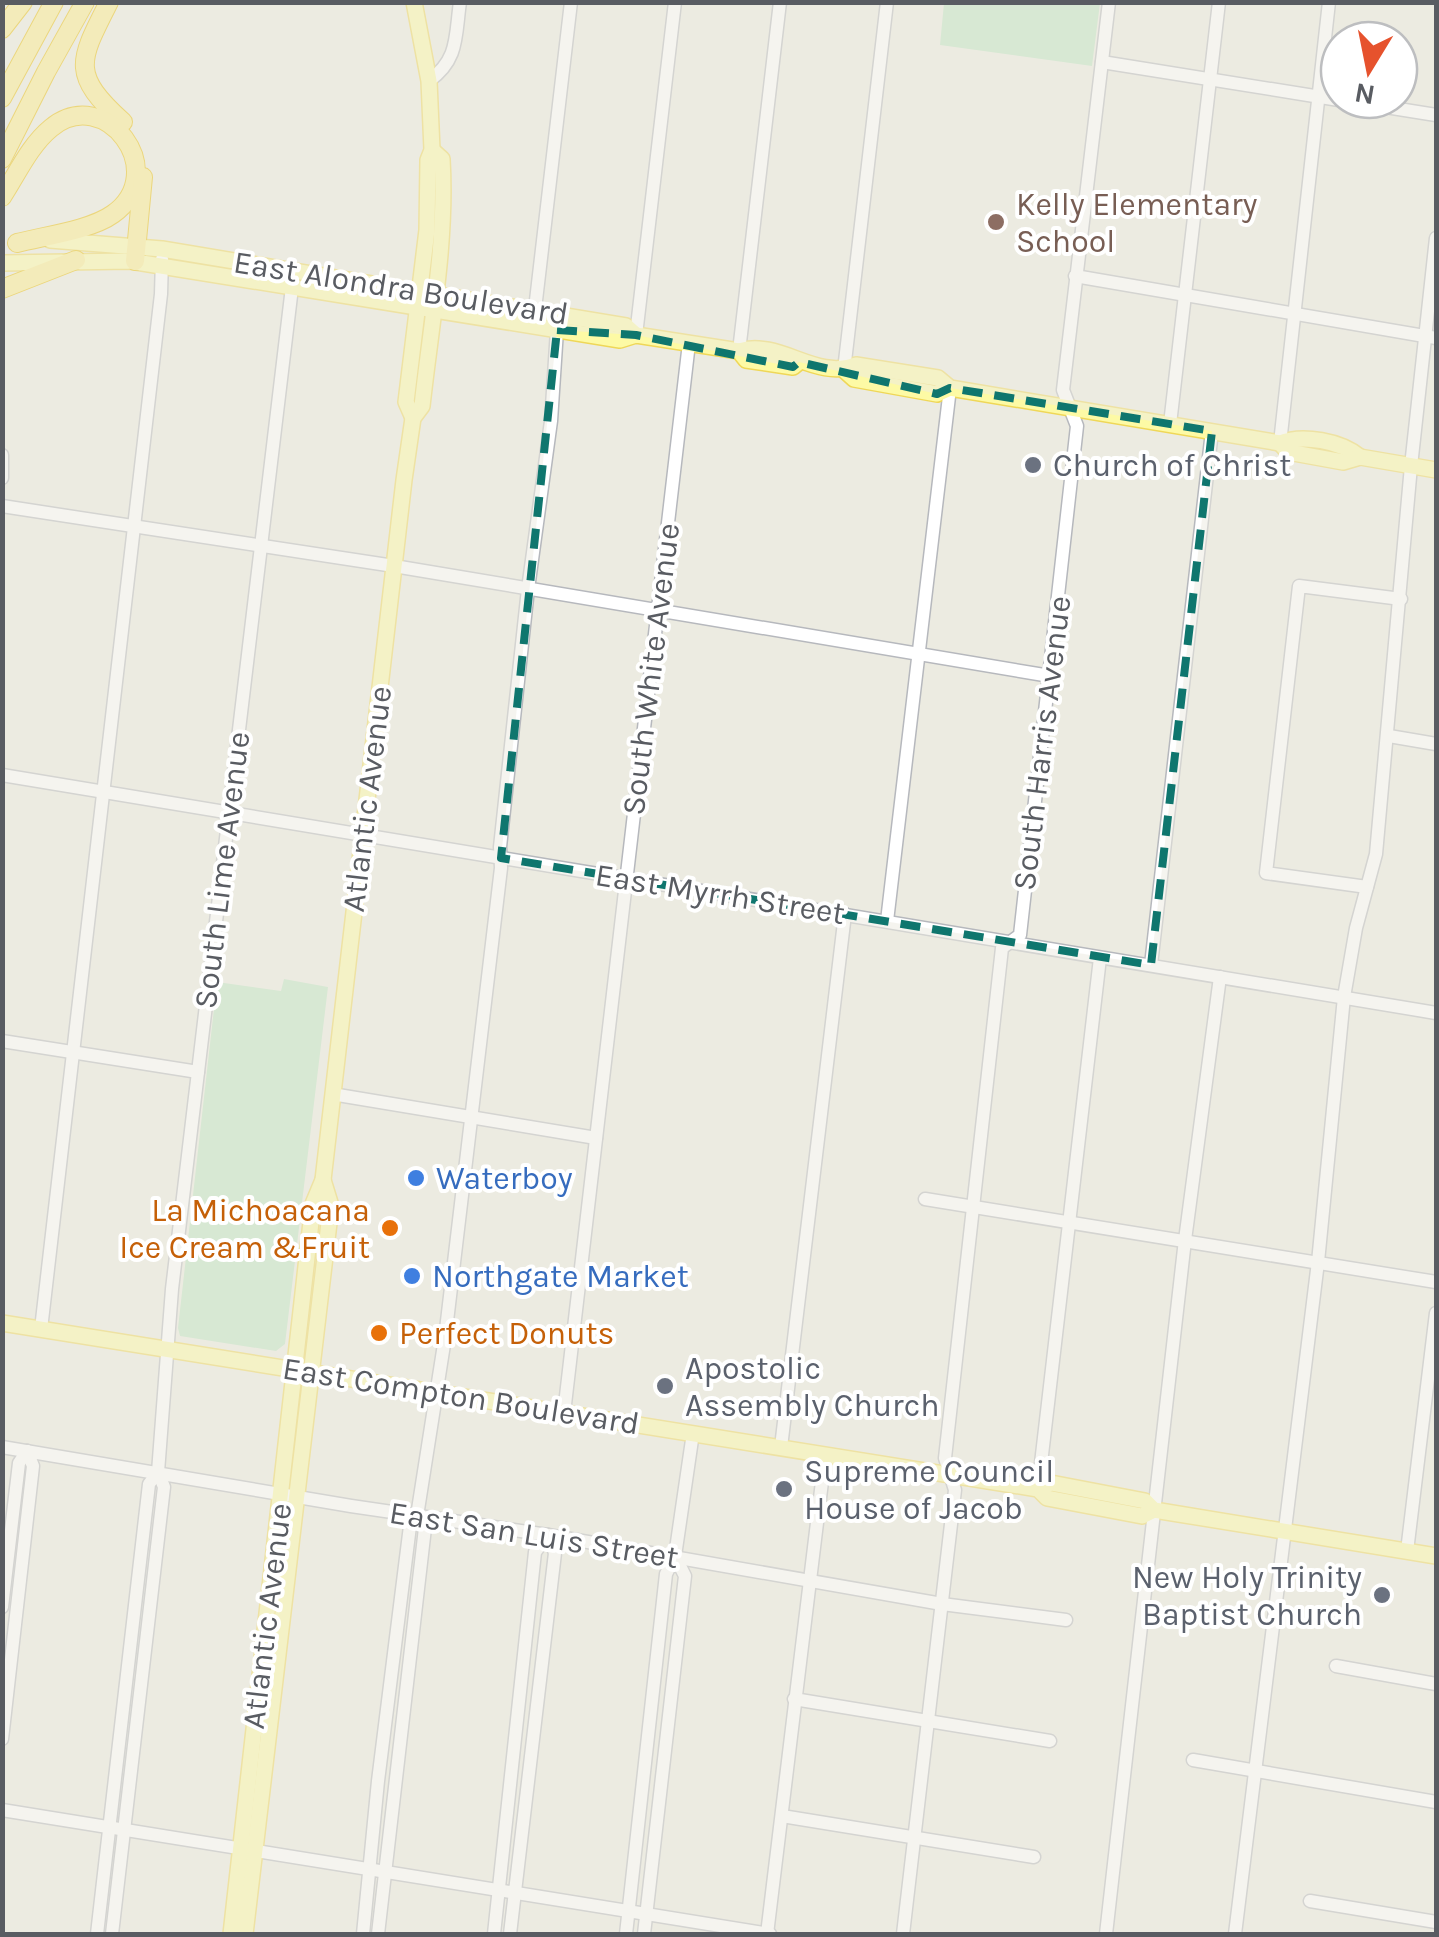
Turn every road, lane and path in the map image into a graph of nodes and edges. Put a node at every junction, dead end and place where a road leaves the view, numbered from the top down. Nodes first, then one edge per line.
1 (23, 2) edge
2 (54, 2) edge
3 (86, 2) edge
4 (109, 2) edge
5 (414, 2) edge
6 (460, 2) edge
7 (571, 2) edge
8 (675, 2) edge
9 (780, 2) edge
10 (887, 2) edge
11 (1109, 2) edge
12 (1218, 2) edge
13 (2, 30) edge
14 (454, 48) junction
15 (424, 54) junction
16 (1102, 62) junction
17 (1210, 78) junction
18 (428, 81) junction
19 (1319, 96) joint
20 (2, 98) edge
21 (2, 159) edge
22 (2, 198) edge
23 (1436, 238) edge
24 (10, 244) edge
25 (136, 254) junction
26 (162, 257) junction
27 (76, 260) junction
28 (2, 264) edge
29 (180, 268) junction
30 (1075, 276) junction
31 (294, 277) junction
32 (2, 289) edge
33 (161, 294) junction
34 (1185, 295) junction
35 (426, 299) junction
36 (535, 310) junction
37 (1295, 314) junction
38 (558, 330) junction
39 (636, 334) junction
40 (1432, 337) edge
41 (688, 343) junction
42 (739, 351) junction
43 (844, 370) junction
44 (950, 388) junction
45 (1070, 408) junction
46 (1170, 424) junction
47 (1212, 431) junction
48 (1280, 443) junction
49 (2, 455) edge
50 (1412, 466) junction
51 (1436, 470) edge
52 (2, 478) edge
53 (2, 506) edge
54 (133, 526) junction
55 (260, 546) junction
56 (394, 566) junction
57 (528, 589) junction
58 (1401, 599) junction
59 (658, 610) junction
60 (919, 654) junction
61 (1050, 676) junction
62 (1389, 736) junction
63 (1436, 744) edge
64 (2, 776) edge
65 (103, 792) junction
66 (229, 813) junction
67 (362, 835) junction
68 (501, 858) junction
69 (628, 879) junction
70 (1367, 887) junction
71 (845, 914) junction
72 (887, 921) junction
73 (1010, 942) junction
74 (1100, 958) junction
75 (1150, 965) junction
76 (1220, 978) junction
77 (1344, 997) junction
78 (1436, 1013) edge
79 (2, 1041) edge
80 (74, 1052) junction
81 (198, 1072) junction
82 (332, 1094) junction
83 (471, 1117) junction
84 (596, 1138) junction
85 (925, 1199) dead end
86 (971, 1205) junction
87 (1070, 1221) junction
88 (1185, 1240) junction
89 (1318, 1262) junction
90 (1436, 1282) edge
91 (1436, 1312) edge
92 (2, 1323) edge
93 (40, 1329) junction
94 (169, 1350) junction
95 (303, 1372) junction
96 (436, 1392) junction
97 (564, 1413) junction
98 (693, 1433) junction
99 (781, 1447) junction
100 (2, 1448) edge
101 (27, 1451) junction
102 (825, 1456) junction
103 (158, 1472) junction
104 (951, 1476) junction
105 (1038, 1489) junction
106 (288, 1496) junction
107 (1154, 1510) junction
108 (417, 1516) junction
109 (1284, 1530) junction
110 (548, 1535) junction
111 (1406, 1551) junction
112 (675, 1556) junction
113 (1436, 1556) edge
114 (809, 1580) junction
115 (942, 1604) junction
116 (2, 1607) edge
117 (1066, 1620) dead end
118 (1336, 1666) dead end
119 (1436, 1684) edge
120 (794, 1698) junction
121 (928, 1720) junction
122 (2, 1739) edge
123 (1050, 1741) dead end
124 (1193, 1760) dead end
125 (1255, 1771) junction
126 (1436, 1802) edge
127 (2, 1810) edge
128 (782, 1816) junction
129 (118, 1828) junction
130 (914, 1838) junction
131 (248, 1850) junction
132 (1034, 1857) dead end
133 (370, 1871) junction
134 (386, 1873) junction
135 (498, 1890) junction
136 (515, 1893) junction
137 (1310, 1901) dead end
138 (628, 1911) junction
139 (646, 1914) junction
140 (1436, 1922) edge
141 (97, 1934) edge
142 (112, 1934) edge
143 (231, 1934) edge
144 (245, 1934) edge
145 (364, 1934) edge
146 (378, 1934) edge
147 (494, 1934) edge
148 (510, 1934) edge
149 (626, 1934) edge
150 (644, 1934) edge
151 (768, 1934) edge
152 (903, 1934) edge
153 (1106, 1934) edge
154 (1235, 1934) edge

1 - 13 highway
2 - 20 highway
3 - 21 highway
4 - 25 highway
5 - 15 main road, Atlantic Avenue
6 - 14 street
7 - 36 street
8 - 39 street
9 - 42 street
10 - 43 street
11 - 16 street, South Harris Avenue
12 - 17 street
14 - 15 street
14 - 18 street
15 - 18 main road, Atlantic Avenue
16 - 17 street
16 - 30 street, South Harris Avenue
17 - 19 street
17 - 34 street
18 - 35 main road, Atlantic Avenue
19 - 37 street
22 - 24 highway
23 - 40 street
24 - 25 main road
25 - 26 main road
25 - 27 main road
26 - 29 main road, East Alondra Boulevard
26 - 31 main road, East Alondra Boulevard
26 - 33 street
27 - 28 main road
27 - 32 highway
29 - 31 main road, East Alondra Boulevard
29 - 33 street
30 - 34 street
30 - 45 street, South Harris Avenue
31 - 35 main road, East Alondra Boulevard
31 - 55 street, South Lime Avenue
33 - 54 street
34 - 37 street
34 - 46 street
35 - 36 main road, East Alondra Boulevard
35 - 38 main road, East Alondra Boulevard
35 - 56 main road, Atlantic Avenue
36 - 39 main road, East Alondra Boulevard
37 - 40 street
37 - 48 street
38 - 39 main road, East Alondra Boulevard
38 - 57 street
39 - 41 main road, East Alondra Boulevard
40 - 50 street
41 - 42 main road, East Alondra Boulevard
41 - 59 street, South White Avenue
42 - 43 main road, East Alondra Boulevard
43 - 44 main road, East Alondra Boulevard
44 - 45 main road, East Alondra Boulevard
44 - 60 street
45 - 46 main road, East Alondra Boulevard
45 - 61 street, South Harris Avenue
46 - 47 main road, East Alondra Boulevard
47 - 48 main road, East Alondra Boulevard
47 - 75 street
48 - 50 main road, East Alondra Boulevard
49 - 52 street
50 - 51 main road, East Alondra Boulevard
50 - 58 street
53 - 54 street
54 - 55 street
54 - 65 street
55 - 56 street
55 - 66 street, South Lime Avenue
56 - 57 street
56 - 67 main road, Atlantic Avenue
57 - 59 street
57 - 68 street
58 - 62 street
58 - 70 street
59 - 60 street
59 - 69 street, South White Avenue
60 - 61 street
60 - 72 street
61 - 73 street, South Harris Avenue
62 - 63 street
62 - 70 street
64 - 65 street, East Myrrh Street
65 - 66 street, East Myrrh Street
65 - 80 street
66 - 67 street, East Myrrh Street
66 - 81 street, South Lime Avenue
67 - 68 street, East Myrrh Street
67 - 82 main road, Atlantic Avenue
68 - 69 street, East Myrrh Street
68 - 83 street
69 - 71 street, East Myrrh Street
69 - 84 street, South White Avenue
70 - 77 street
71 - 72 street, East Myrrh Street
71 - 99 street
72 - 73 street, East Myrrh Street
73 - 74 street, East Myrrh Street
73 - 86 street, South Harris Avenue
74 - 75 street, East Myrrh Street
74 - 87 street
75 - 76 street, East Myrrh Street
76 - 77 street, East Myrrh Street
76 - 88 street
77 - 78 street, East Myrrh Street
77 - 89 street
79 - 80 street
80 - 81 street
80 - 93 street
81 - 94 street, South Lime Avenue
82 - 83 street
82 - 95 main road, Atlantic Avenue
83 - 84 street
83 - 96 street
84 - 97 street, South White Avenue
85 - 86 street
86 - 87 street
86 - 104 street, South Harris Avenue
87 - 88 street
87 - 105 street
88 - 89 street
88 - 107 street
89 - 90 street
89 - 109 street
91 - 111 street
92 - 93 main road, East Compton Boulevard
93 - 94 main road, East Compton Boulevard
94 - 95 main road, East Compton Boulevard
94 - 103 street, South Lime Avenue
95 - 96 main road, East Compton Boulevard
95 - 106 main road, Atlantic Avenue
96 - 97 main road, East Compton Boulevard
96 - 108 street
97 - 98 main road, East Compton Boulevard
98 - 99 main road, East Compton Boulevard
98 - 112 street
99 - 102 main road, East Compton Boulevard
100 - 101 street, East San Luis Street
101 - 103 street, East San Luis Street
101 - 116 street
101 - 122 street
102 - 104 main road, East Compton Boulevard
102 - 114 street
103 - 106 street, East San Luis Street
103 - 129 street, South Lime Avenue
104 - 105 main road, East Compton Boulevard
104 - 115 street, South Harris Avenue
105 - 107 main road, East Compton Boulevard
106 - 108 street, East San Luis Street
106 - 131 main road, Atlantic Avenue
107 - 109 main road, East Compton Boulevard
107 - 153 street
108 - 110 street, East San Luis Street
108 - 133 street
108 - 134 street
109 - 111 main road, East Compton Boulevard
109 - 125 street
110 - 112 street, East San Luis Street
110 - 135 street
110 - 136 street
111 - 113 main road, East Compton Boulevard
112 - 114 street, East San Luis Street
112 - 138 street
112 - 139 street
114 - 115 street, East San Luis Street
114 - 120 street
115 - 117 street, East San Luis Street
115 - 121 street, South Harris Avenue
118 - 119 street
120 - 121 street
120 - 128 street
121 - 123 street
121 - 130 street, South Harris Avenue
124 - 125 street
125 - 126 street
125 - 154 street
127 - 129 street
128 - 130 street
128 - 151 street
129 - 131 street
129 - 141 street, South Lime Avenue
129 - 142 street, South Lime Avenue
130 - 132 street
130 - 152 street, South Harris Avenue
131 - 133 street
131 - 143 main road, Atlantic Avenue
131 - 144 main road, Atlantic Avenue
133 - 134 street
133 - 145 street
134 - 135 street
134 - 146 street
135 - 136 street
135 - 147 street
136 - 138 street
136 - 148 street
137 - 140 street
138 - 139 street
138 - 149 street
139 - 150 street
139 - 151 street

